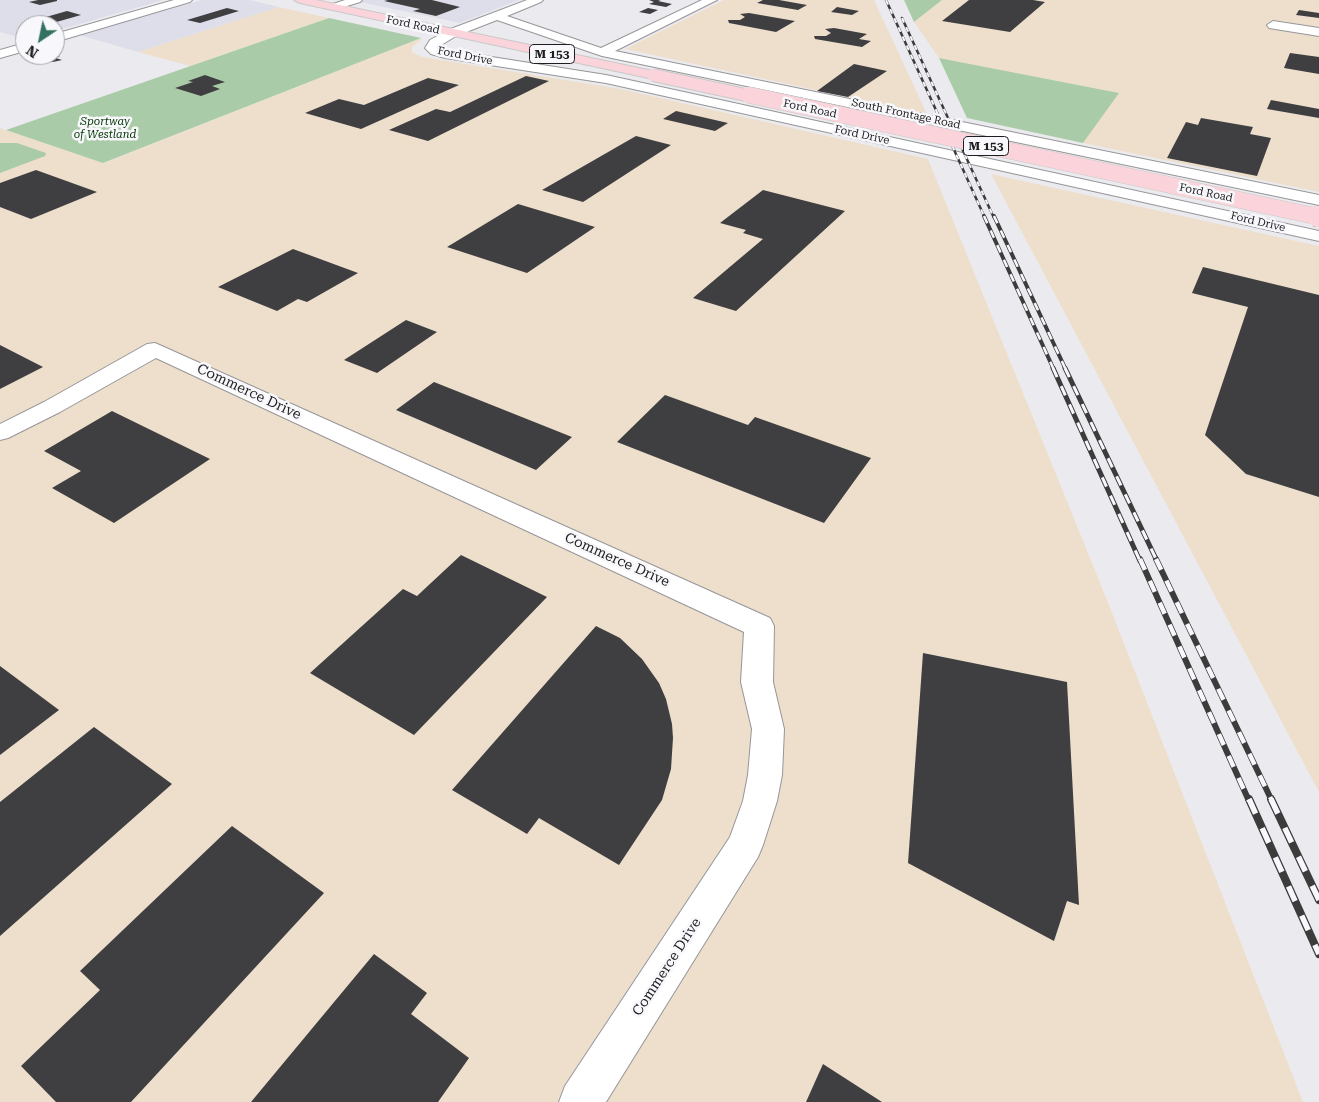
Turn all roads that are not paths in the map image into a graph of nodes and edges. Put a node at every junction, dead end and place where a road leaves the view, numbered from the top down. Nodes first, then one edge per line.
1 (186, 0) edge
2 (300, 0) edge
3 (356, 0) edge
4 (537, 0) edge
5 (710, 0) edge
6 (334, 7) junction
7 (496, 16) junction
8 (1273, 25) dead end
9 (1319, 32) edge
10 (452, 33) junction
11 (65, 35) edge
12 (15, 50) edge
13 (602, 52) junction
14 (0, 54) edge
15 (727, 78) junction
16 (693, 98) junction
17 (881, 109) junction
18 (883, 139) junction
19 (1037, 141) junction
20 (1022, 170) junction
21 (1257, 187) junction
22 (1319, 200) edge
23 (1319, 217) edge
24 (1244, 219) junction
25 (1319, 236) edge
26 (0, 434) edge
27 (581, 1102) edge

1 - 11 street
2 - 6 main road, Ford Road / M 153
3 - 6 street
4 - 7 street
5 - 13 street
6 - 10 main road, Ford Road / M 153
7 - 10 street
7 - 13 street, South Frontage Road
8 - 9 street
10 - 16 street, Ford Drive
10 - 23 main road, Ford Road / M 153, bridge
12 - 14 street
13 - 15 street, South Frontage Road
15 - 16 street
15 - 17 street, South Frontage Road
16 - 18 street, Ford Drive
17 - 18 street
17 - 19 street, South Frontage Road
18 - 20 street, Ford Drive
19 - 20 street
19 - 21 street, South Frontage Road
20 - 24 street, Ford Drive
21 - 22 street, South Frontage Road
21 - 24 street
24 - 25 street, Ford Drive
26 - 27 street, Commerce Drive

